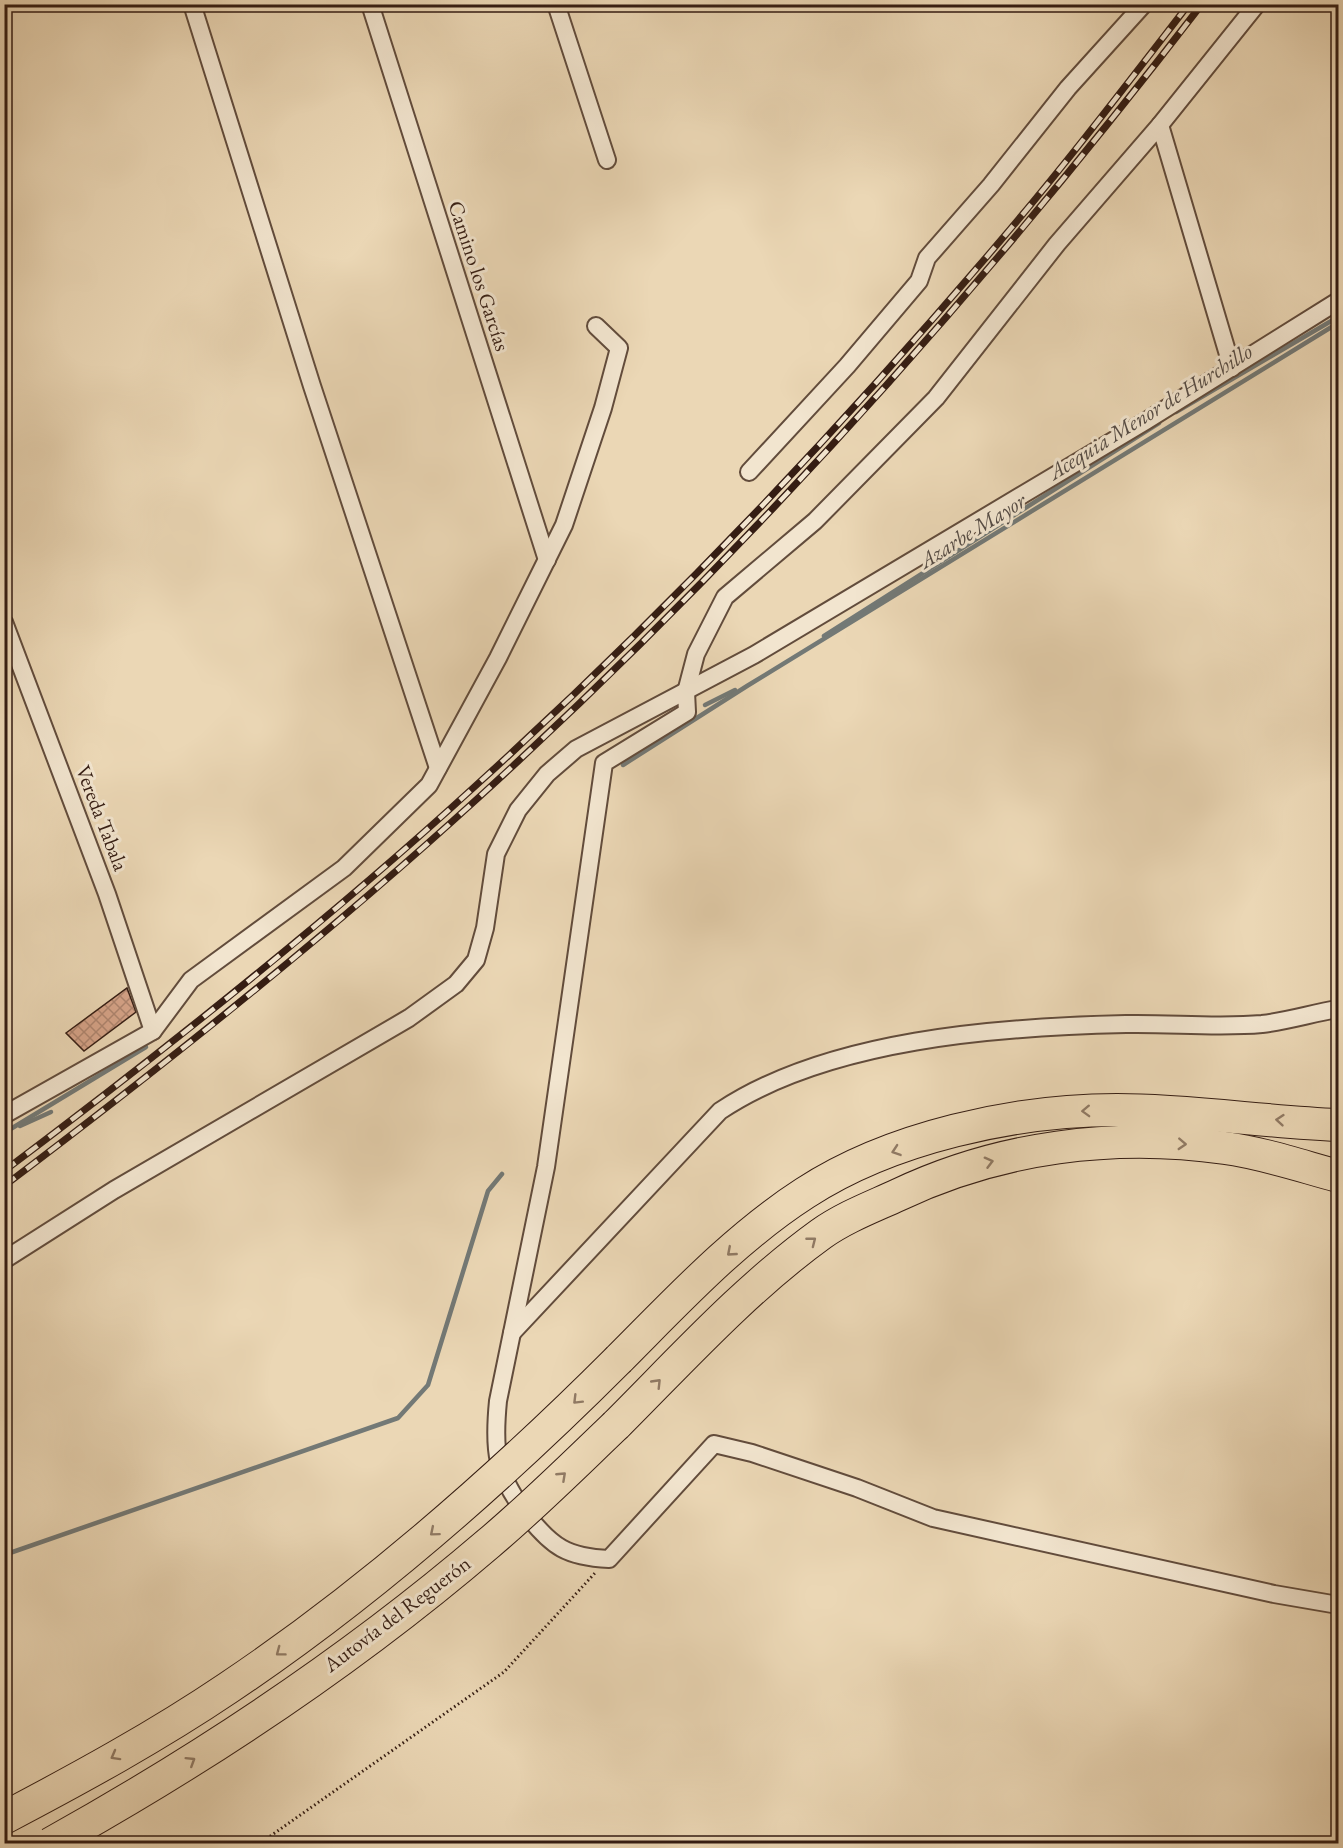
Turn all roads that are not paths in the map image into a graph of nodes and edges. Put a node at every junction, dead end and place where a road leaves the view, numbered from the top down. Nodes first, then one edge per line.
1 (192, 4) edge
2 (370, 4) edge
3 (556, 4) edge
4 (1257, 4) edge
5 (1141, 6) edge
6 (1160, 125) junction
7 (607, 160) dead end
8 (1338, 302) edge
9 (596, 326) dead end
10 (1232, 368) junction
11 (748, 472) dead end
12 (547, 560) junction
13 (4, 622) edge
14 (686, 692) junction
15 (438, 768) junction
16 (1338, 1009) edge
17 (153, 1030) junction
18 (4, 1115) edge
19 (1338, 1125) edge
20 (1338, 1176) edge
21 (4, 1260) edge
22 (512, 1333) junction
23 (1338, 1605) edge
24 (4, 1818) edge
25 (50, 1844) edge

1 - 15 street
2 - 12 street, Camino los Garcías
3 - 7 street
4 - 6 street
5 - 11 street
6 - 10 street
6 - 14 street
8 - 10 street
9 - 12 street
10 - 14 street
12 - 15 street
13 - 17 street, Vereda Tabala
14 - 21 street
14 - 22 street
15 - 17 street
16 - 22 street
17 - 18 street
19 -> 24 highway, Autovía del Reguerón, bridge
25 -> 20 highway, Autovía del Reguerón, bridge
22 - 23 street

